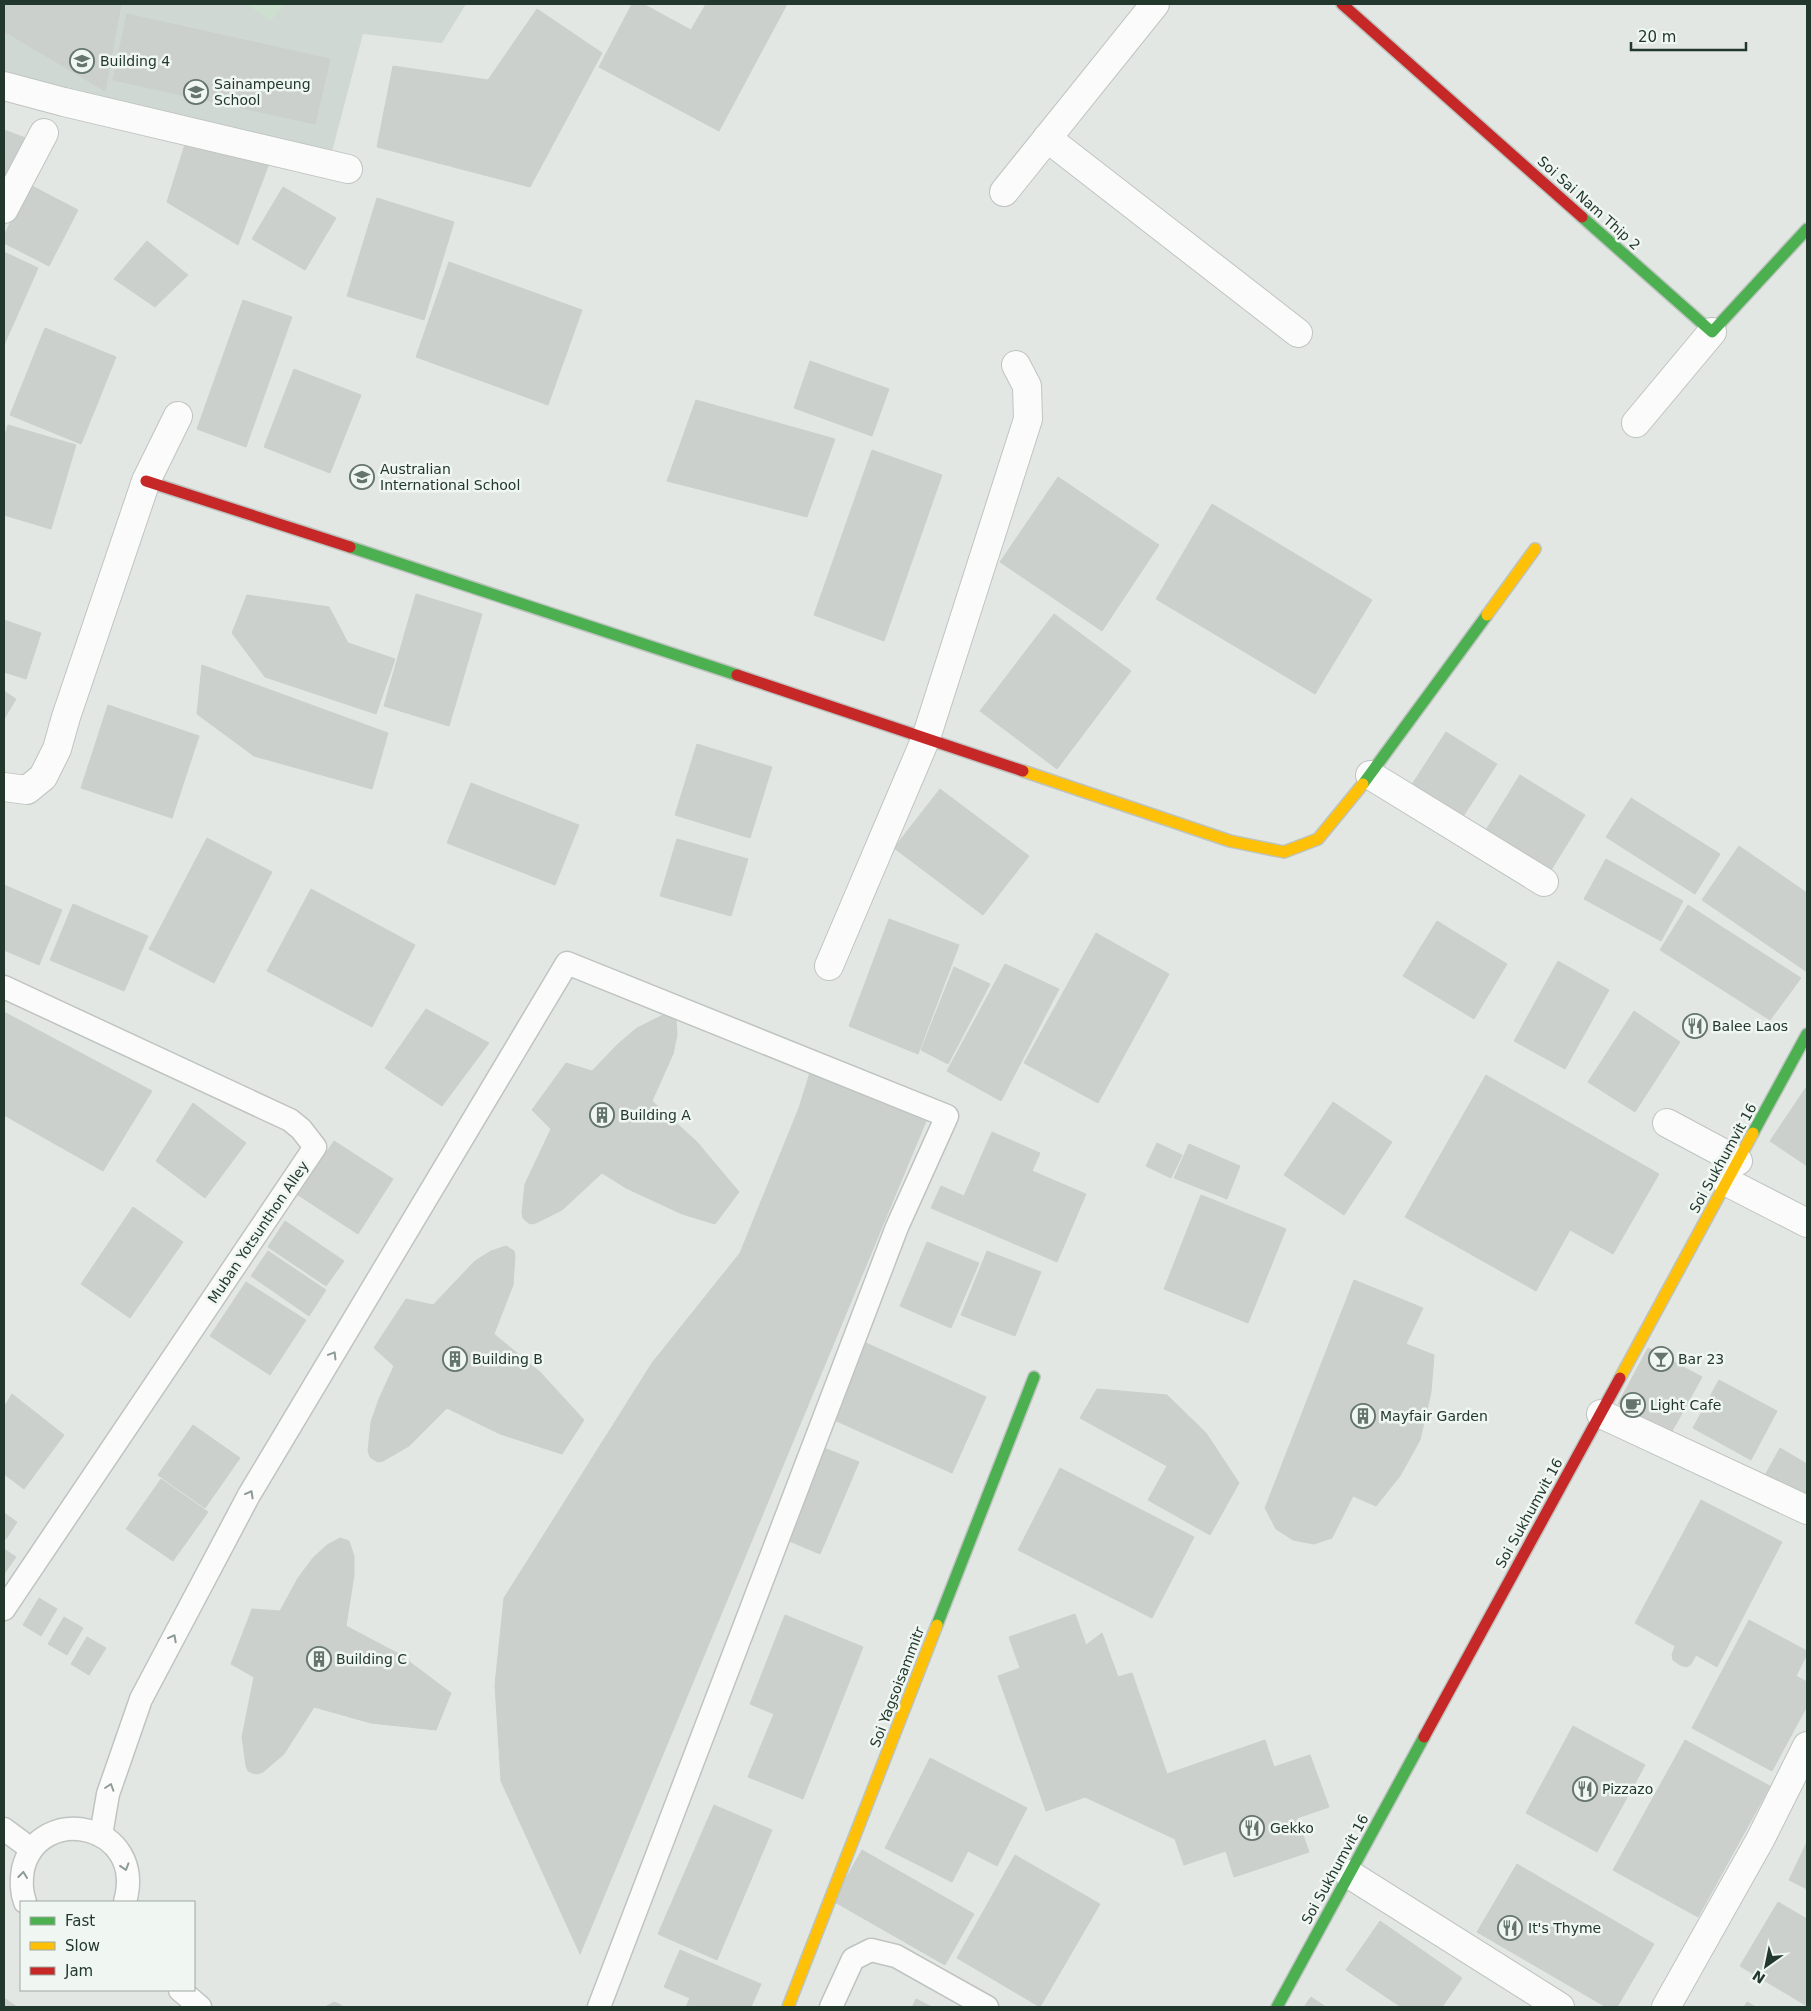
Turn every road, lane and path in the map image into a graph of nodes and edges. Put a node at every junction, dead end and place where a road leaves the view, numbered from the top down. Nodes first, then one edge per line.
1 (1155, 4) edge
2 (1342, 4) edge
3 (4, 86) edge
4 (44, 133) dead end
5 (1047, 138) junction
6 (348, 169) dead end
7 (1004, 192) dead end
8 (4, 209) edge
9 (1807, 230) edge
10 (1712, 332) junction
11 (1298, 333) dead end
12 (1016, 365) dead end
13 (178, 416) dead end
14 (1636, 423) dead end
15 (146, 481) junction
16 (1534, 549) dead end
17 (926, 738) junction
18 (1370, 776) junction
19 (4, 787) edge
20 (1544, 882) dead end
21 (829, 966) dead end
22 (4, 987) edge
23 (1807, 1034) edge
24 (1667, 1123) dead end
25 (1733, 1171) junction
26 (1807, 1223) edge
27 (1034, 1377) dead end
28 (1601, 1414) junction
29 (1807, 1510) edge
30 (4, 1608) edge
31 (1807, 1746) edge
32 (4, 1829) edge
33 (101, 1835) junction
34 (32, 1849) junction
35 (1349, 1874) junction
36 (25, 1901) edge
37 (125, 1901) edge
38 (181, 1991) edge
39 (200, 2007) edge
40 (599, 2007) edge
41 (788, 2007) edge
42 (831, 2007) edge
43 (987, 2007) edge
44 (1277, 2007) edge
45 (1560, 2007) edge
46 (1666, 2007) edge

1 - 5 street
2 - 10 street, Soi Sai Nam Thip 2
3 - 6 street
4 - 8 street
5 - 7 street
5 - 11 street
9 - 10 street
10 - 14 street
12 - 17 street
13 - 15 street
15 - 17 street
15 - 19 street
16 - 18 street
17 - 18 street
17 - 21 street
18 - 20 street
22 - 30 lane, Muban Yotsunthon Alley
23 - 25 street, Soi Sukhumvit 16
24 - 25 street
25 - 26 street
25 - 28 street, Soi Sukhumvit 16
27 - 41 street, Soi Yagsoisammitr
28 - 29 street
28 - 35 street, Soi Sukhumvit 16
31 - 46 street
32 - 34 lane
33 - 34 lane
33 -> 37 lane
33 -> 40 lane
36 -> 34 lane
35 - 44 street, Soi Sukhumvit 16
35 - 45 street
38 - 39 lane
42 - 43 lane

